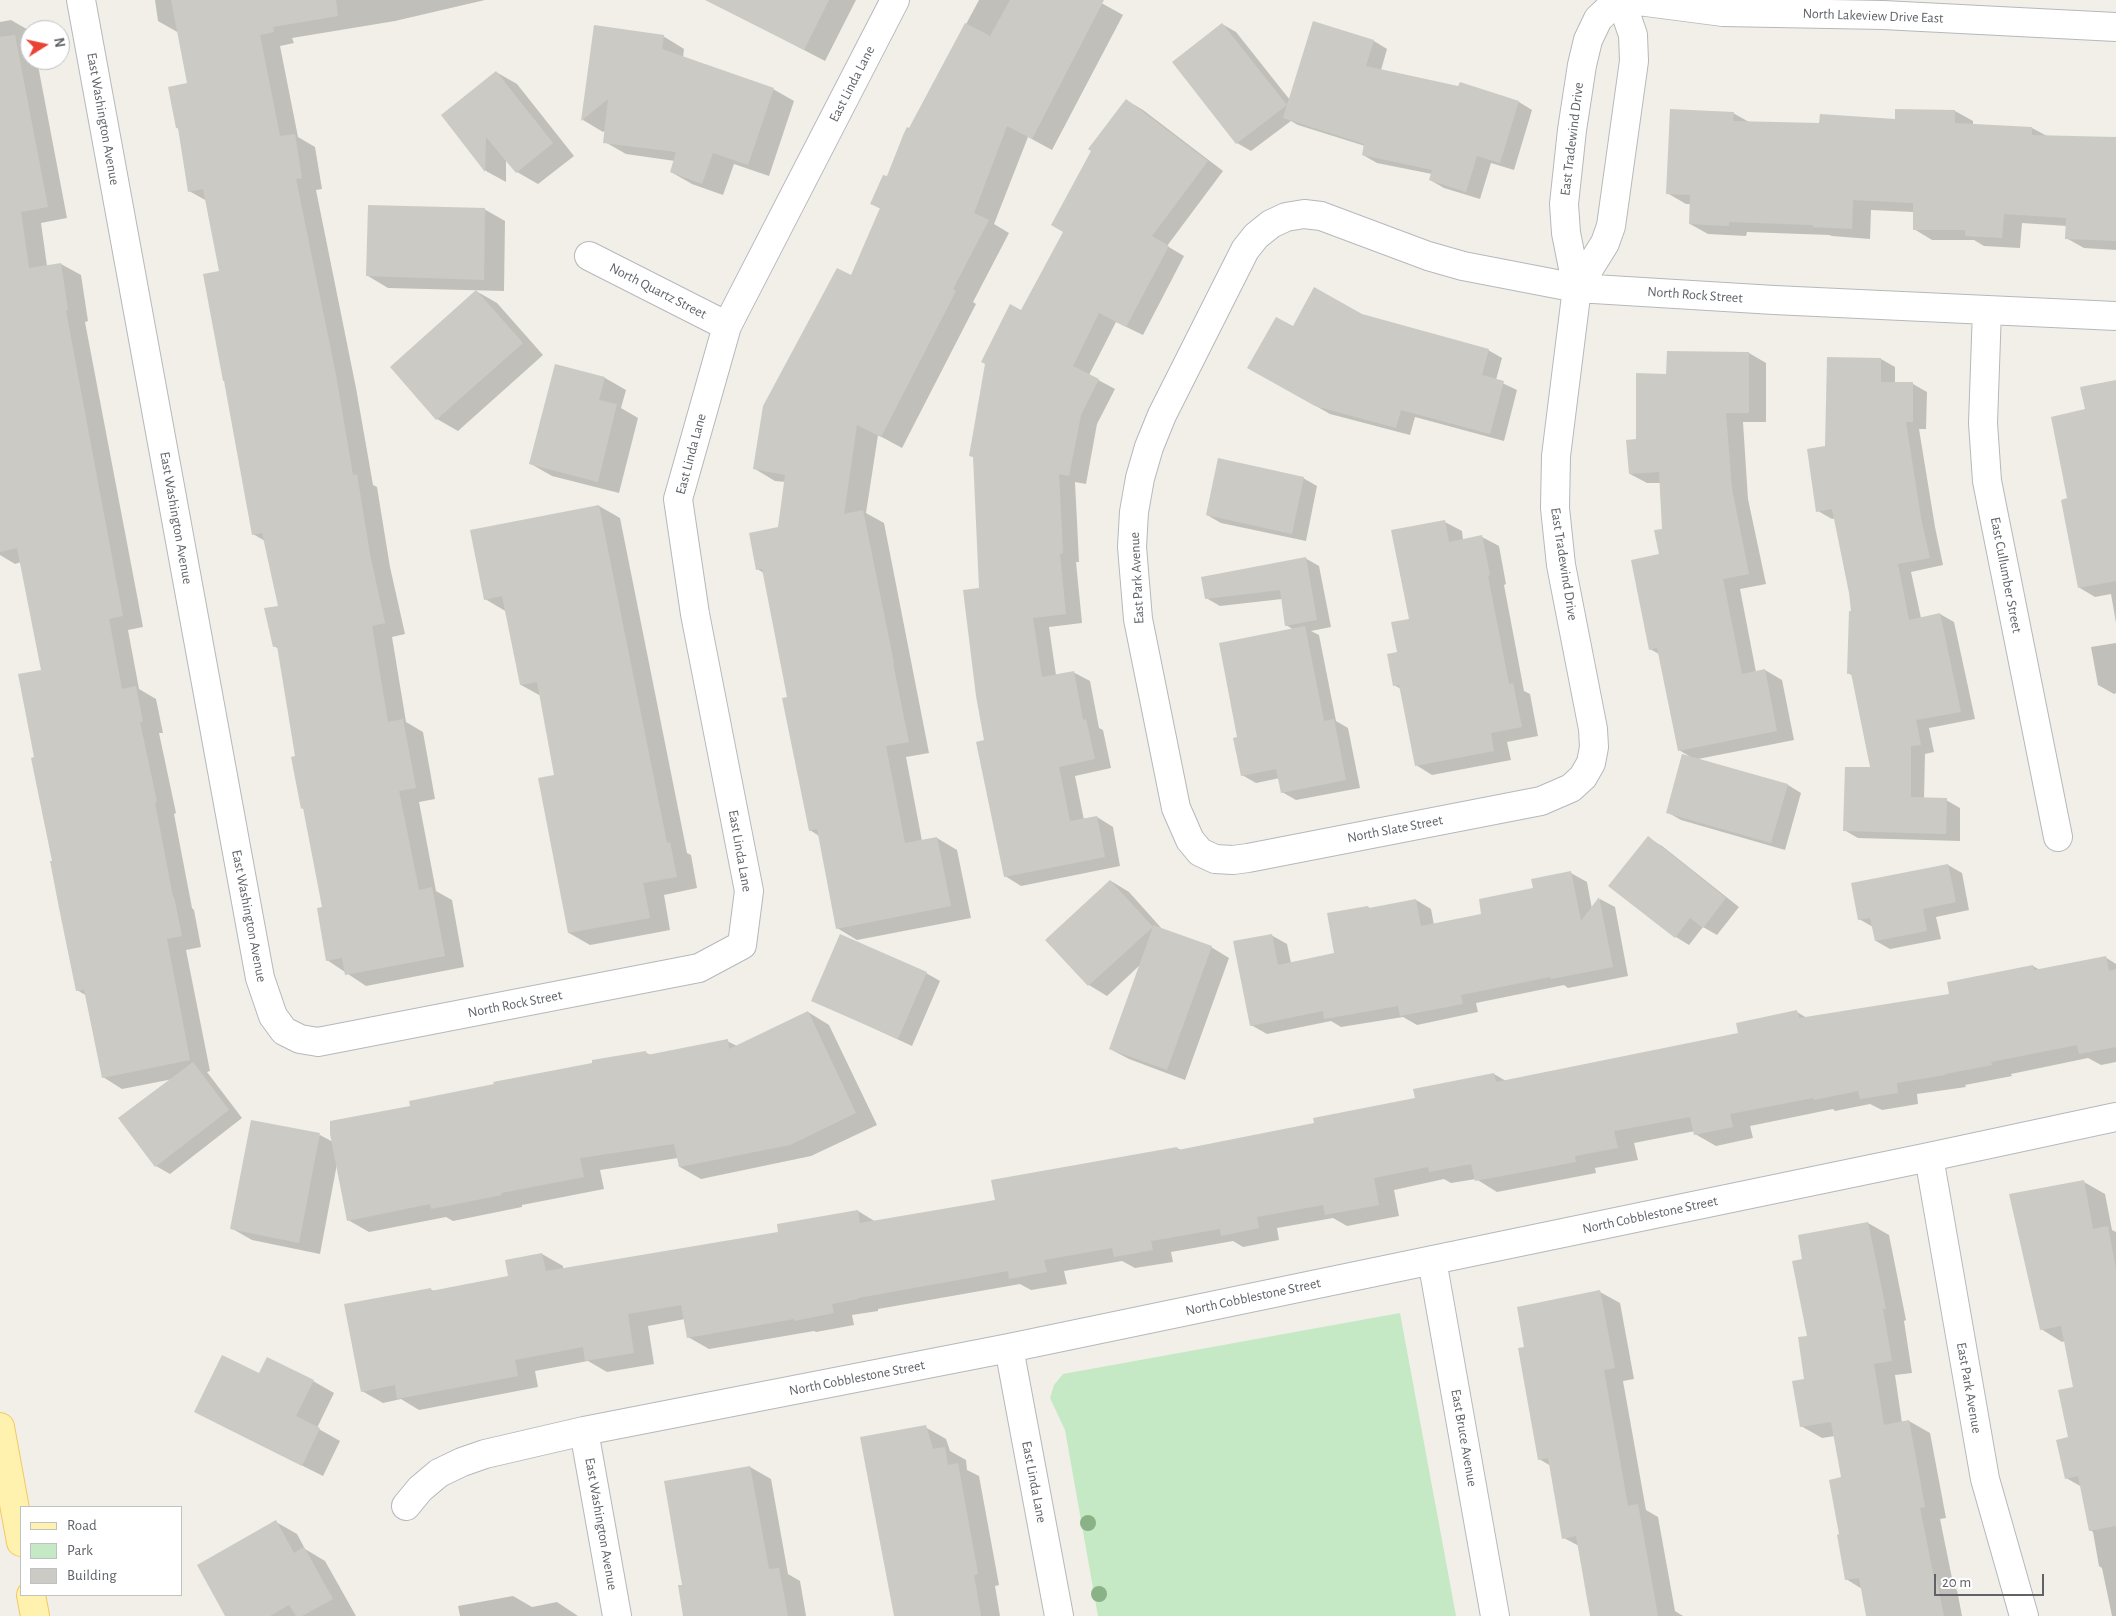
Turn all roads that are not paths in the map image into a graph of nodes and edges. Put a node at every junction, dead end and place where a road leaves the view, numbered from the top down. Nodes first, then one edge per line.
1 (81, 0) edge
2 (895, 0) edge
3 (1619, 0) edge
4 (1631, 0) edge
5 (1882, 5) edge
6 (2116, 27) edge
7 (1286, 217) joint
8 (589, 256) dead end
9 (1577, 288) junction
10 (1987, 310) junction
11 (2116, 316) edge
12 (727, 326) junction
13 (1583, 777) joint
14 (2058, 837) dead end
15 (1200, 852) joint
16 (742, 945) joint
17 (284, 1031) joint
18 (2116, 1117) edge
19 (1928, 1158) junction
20 (1432, 1260) junction
21 (1009, 1348) junction
22 (0, 1427) edge
23 (584, 1431) junction
24 (406, 1506) dead end
25 (20, 1537) edge
26 (31, 1596) edge
27 (35, 1616) edge
28 (617, 1616) edge
29 (1059, 1616) edge
30 (1496, 1616) edge
31 (2024, 1616) edge

1 - 17 street, East Washington Avenue
2 - 12 street, East Linda Lane
3 - 9 street, East Tradewind Drive
3 - 9 street, East Tradewind Drive
4 - 5 street, North Lakeview Drive East
5 - 6 street, North Lakeview Drive East
7 - 9 street, North Rock Street
7 - 15 street, East Park Avenue
8 - 12 street, North Quartz Street
9 - 10 street, North Rock Street
9 - 13 street, East Tradewind Drive
10 - 11 street, North Rock Street
10 - 14 street, East Cullumber Street
12 - 16 street, East Linda Lane
13 - 15 street, North Slate Street
16 - 17 street, North Rock Street
18 - 19 street, North Cobblestone Street
19 - 20 street, North Cobblestone Street
19 - 31 street, East Park Avenue
20 - 21 street, North Cobblestone Street
20 - 30 street, East Bruce Avenue
21 - 23 street, North Cobblestone Street
21 - 29 street, East Linda Lane
22 - 25 main road
23 - 24 street, North Cobblestone Street
23 - 28 street, East Washington Avenue
26 - 27 main road

